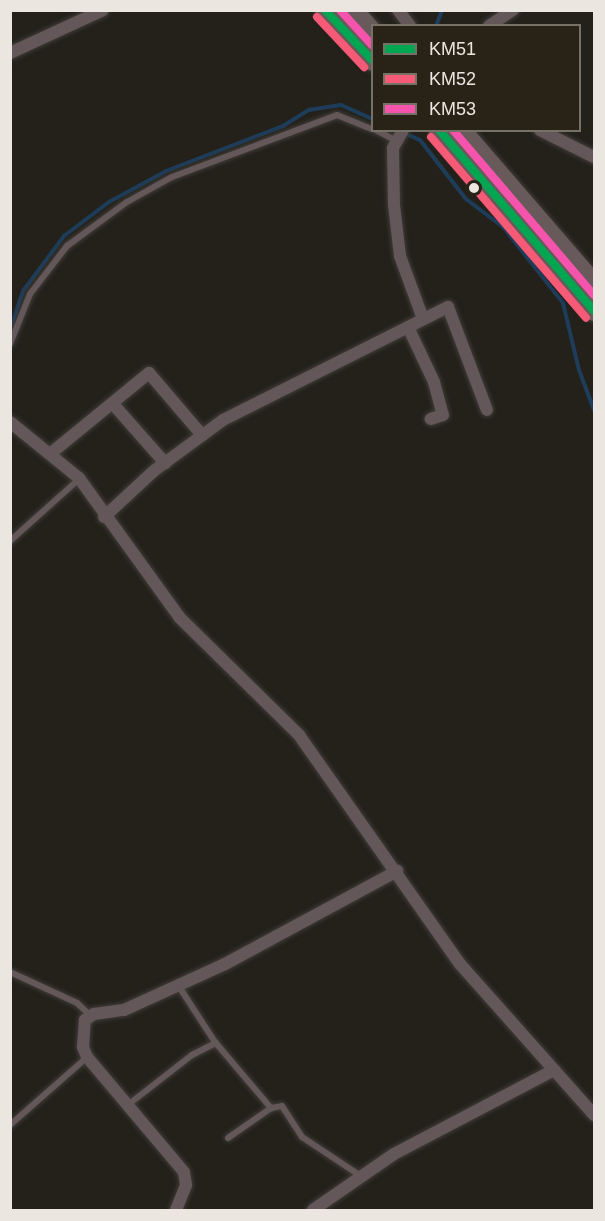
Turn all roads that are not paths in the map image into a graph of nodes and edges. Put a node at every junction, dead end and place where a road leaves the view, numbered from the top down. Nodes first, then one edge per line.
1 (103, 10) edge
2 (325, 10) edge
3 (353, 10) edge
4 (398, 10) edge
5 (513, 10) edge
6 (408, 24) edge
7 (492, 24) edge
8 (371, 31) edge
9 (10, 53) edge
10 (371, 59) edge
11 (371, 129) edge
12 (382, 132) edge
13 (441, 132) edge
14 (464, 132) edge
15 (544, 132) edge
16 (398, 136) edge
17 (594, 157) edge
18 (594, 284) edge
19 (594, 311) edge
20 (423, 319) junction
21 (408, 327) junction
22 (10, 344) edge
23 (113, 404) junction
24 (487, 410) dead end
25 (431, 419) dead end
26 (10, 422) edge
27 (202, 435) junction
28 (50, 454) junction
29 (165, 463) junction
30 (79, 478) junction
31 (104, 517) junction
32 (10, 541) edge
33 (397, 871) junction
34 (10, 972) edge
35 (178, 985) junction
36 (91, 1016) junction
37 (216, 1043) junction
38 (87, 1057) junction
39 (554, 1070) junction
40 (129, 1104) junction
41 (271, 1108) junction
42 (594, 1115) edge
43 (10, 1125) edge
44 (228, 1138) dead end
45 (361, 1177) junction
46 (176, 1210) edge
47 (313, 1210) edge

1 - 9 street
2 - 10 highway
3 - 8 highway
4 - 6 street
5 - 7 street
11 - 22 lane
12 - 16 lane
13 - 19 highway
14 - 18 highway
15 - 17 street
16 - 20 street
20 - 21 street
20 - 24 street
21 - 25 street
21 - 27 street
23 - 27 street
23 - 28 street
23 - 29 street
26 - 28 street
27 - 29 street
28 - 30 street
29 - 31 street
30 - 31 street
30 - 32 lane
31 - 33 street
33 - 35 street
33 - 39 street
34 - 36 lane
35 - 36 street
35 - 37 lane
36 - 38 street
37 - 40 lane
37 - 41 lane
38 - 40 street
38 - 43 lane
39 - 42 street
39 - 45 street
40 - 46 street
41 - 44 lane
41 - 45 lane
45 - 47 street

